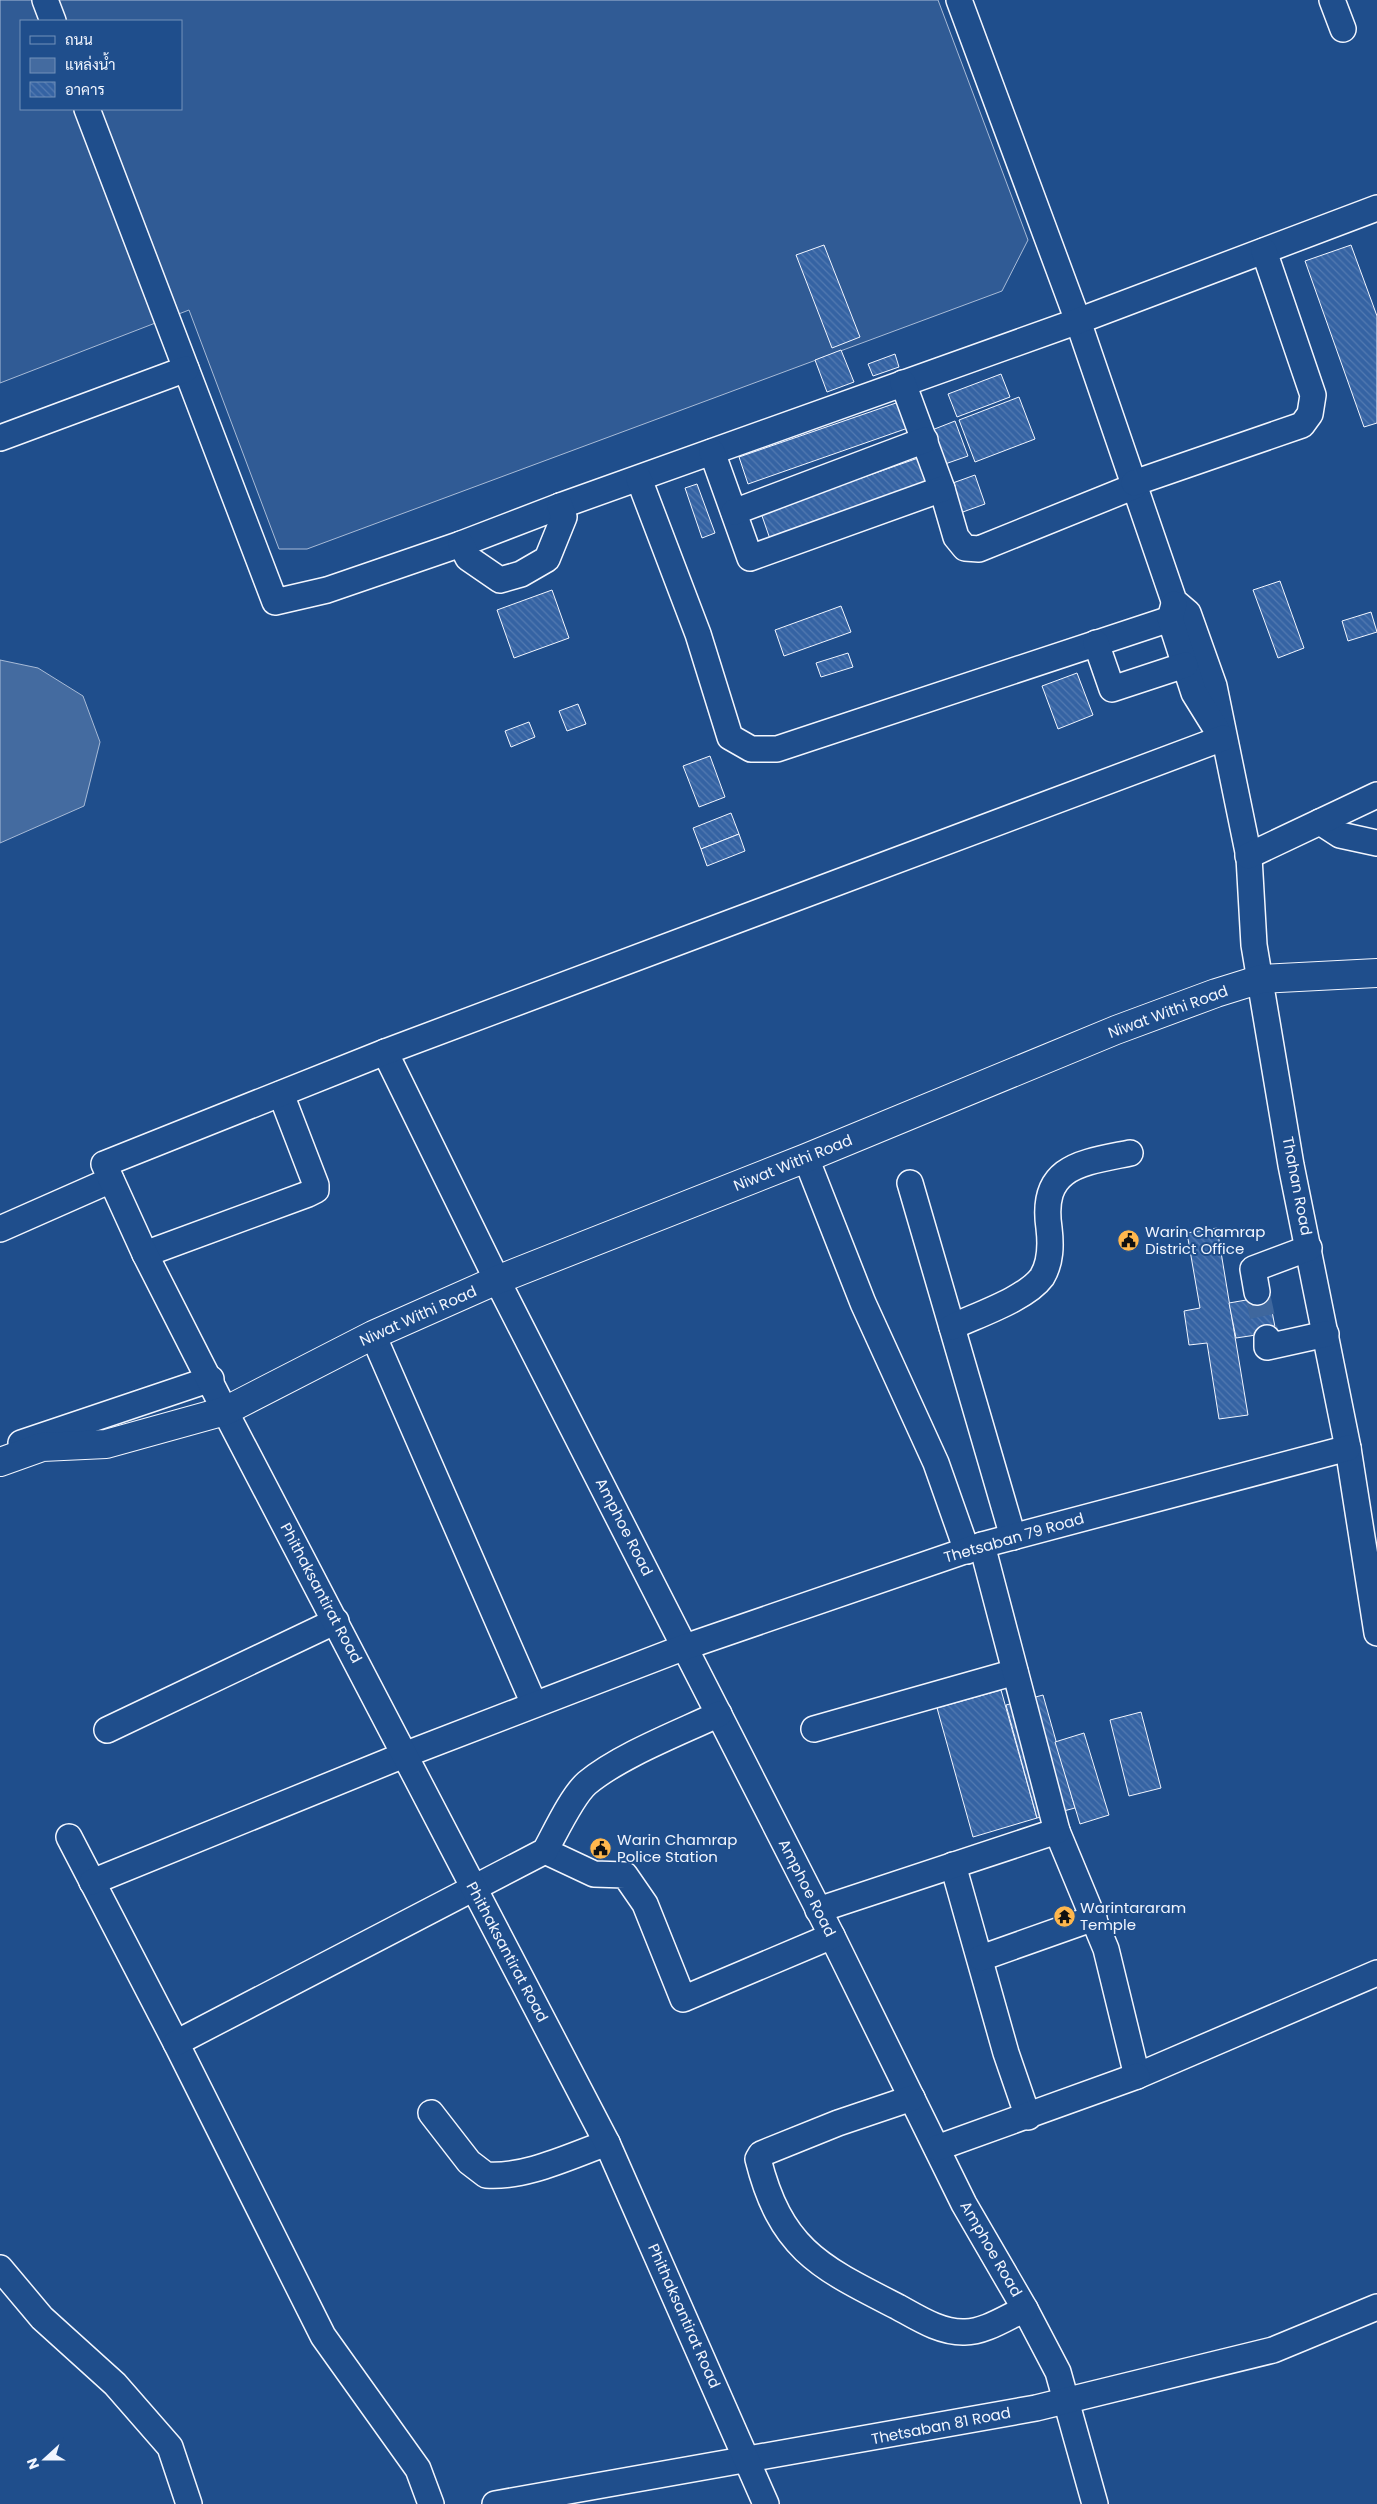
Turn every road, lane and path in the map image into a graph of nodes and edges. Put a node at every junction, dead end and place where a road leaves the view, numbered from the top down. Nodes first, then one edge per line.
1 (45, 0) edge
2 (959, 0) edge
3 (1332, 0) edge
4 (53, 20) edge
5 (1343, 29) dead end
6 (87, 110) edge
7 (1377, 208) edge
8 (1264, 251) junction
9 (1078, 321) junction
10 (186, 369) junction
11 (903, 383) junction
12 (0, 438) edge
13 (926, 440) junction
14 (712, 452) junction
15 (639, 479) junction
16 (1135, 485) junction
17 (942, 490) junction
18 (560, 506) junction
19 (734, 512) junction
20 (461, 544) junction
21 (1172, 610) junction
22 (1096, 643) junction
23 (1185, 665) junction
24 (1223, 738) junction
25 (1377, 795) edge
26 (1320, 822) junction
27 (1377, 844) edge
28 (1248, 856) junction
29 (1377, 973) edge
30 (1260, 979) junction
31 (385, 1052) junction
32 (281, 1094) junction
33 (1130, 1153) dead end
34 (806, 1158) junction
35 (111, 1180) junction
36 (910, 1183) dead end
37 (0, 1228) edge
38 (1310, 1248) junction
39 (145, 1254) junction
40 (498, 1280) junction
41 (1257, 1292) tunnel mouth
42 (952, 1327) junction
43 (1326, 1334) junction
44 (374, 1335) junction
45 (1266, 1338) dead end
46 (211, 1379) junction
47 (226, 1411) junction
48 (1348, 1448) junction
49 (0, 1449) edge
50 (0, 1462) edge
51 (1013, 1537) junction
52 (975, 1548) junction
53 (336, 1621) junction
54 (1377, 1633) edge
55 (685, 1647) junction
56 (1015, 1672) junction
57 (534, 1704) junction
58 (719, 1714) junction
59 (814, 1729) dead end
60 (107, 1730) dead end
61 (404, 1755) junction
62 (1057, 1830) junction
63 (69, 1836) dead end
64 (546, 1851) junction
65 (953, 1865) junction
66 (92, 1882) junction
67 (474, 1890) junction
68 (818, 1910) junction
69 (1094, 1918) junction
70 (832, 1936) junction
71 (981, 1958) junction
72 (1377, 1973) edge
73 (176, 2043) junction
74 (1137, 2076) junction
75 (912, 2098) junction
76 (431, 2113) dead end
77 (1028, 2117) junction
78 (607, 2143) junction
79 (937, 2148) junction
80 (0, 2268) edge
81 (1377, 2307) edge
82 (1025, 2310) junction
83 (1066, 2401) junction
84 (748, 2460) junction
85 (188, 2504) edge
86 (431, 2504) edge
87 (495, 2504) edge
88 (766, 2504) edge
89 (1095, 2504) edge

1 - 4 street
2 - 9 street
3 - 5 street
6 - 10 street
7 - 8 street
8 - 9 street
8 - 16 street
9 - 11 street
9 - 16 street
10 - 12 street
10 - 20 street
11 - 13 street
11 - 14 street
13 - 17 street
13 - 19 street
14 - 15 street
14 - 19 street
15 - 18 street
15 - 22 street
16 - 17 street
16 - 21 street
17 - 19 street
18 - 20 street
18 - 20 street
21 - 22 street
21 - 23 street
21 - 24 street, Thahan Road
22 - 23 street
23 - 24 street
24 - 28 street, Thahan Road
24 - 31 street
25 - 26 street
26 - 27 street
26 - 28 street
28 - 30 street, Thahan Road
29 - 30 main road, Niwat Withi Road
30 - 34 main road, Niwat Withi Road
30 - 38 street, Thahan Road
31 - 32 street
31 - 40 street, Amphoe Road
32 - 35 street
32 - 39 street
33 - 42 street
34 - 40 main road, Niwat Withi Road
34 - 52 street
35 - 37 street
35 - 39 street, Phithaksantirat Road
36 - 42 street
38 - 41 street
38 - 43 street, Thahan Road
39 - 46 street, Phithaksantirat Road
40 - 44 main road, Niwat Withi Road
40 - 55 street, Amphoe Road
42 - 51 street
43 - 45 street
43 - 48 street, Thahan Road
44 - 47 main road, Niwat Withi Road
44 - 57 street
46 - 47 street, Phithaksantirat Road
46 - 49 street
47 - 50 main road, Niwat Withi Road
47 - 53 street, Phithaksantirat Road
48 - 51 street, Thetsaban 79 Road
48 - 54 street, Thahan Road
51 - 52 street, Thetsaban 79 Road
52 - 55 street, Thetsaban 79 Road
52 - 56 street
53 - 60 street
53 - 61 street, Phithaksantirat Road
55 - 57 street, Thetsaban 79 Road
55 - 58 street, Amphoe Road
56 - 59 street
56 - 62 street
57 - 61 street, Thetsaban 79 Road
58 - 64 street
58 - 68 street, Amphoe Road
61 - 66 street, Thetsaban 79 Road
61 - 67 street, Phithaksantirat Road
62 - 65 street
62 - 69 street
63 - 66 street
64 - 67 street
64 - 70 street
65 - 68 street
65 - 71 street
66 - 73 street
67 - 73 street
67 - 78 street, Phithaksantirat Road
68 - 70 street, Amphoe Road
69 - 71 street
69 - 74 street
70 - 75 street, Amphoe Road
71 - 77 street
72 - 74 street
73 - 86 street
74 - 77 street
75 - 79 street, Amphoe Road
75 - 82 street
76 - 78 street
77 - 79 street
78 - 84 street, Phithaksantirat Road
79 - 82 street, Amphoe Road
80 - 85 street
81 - 83 street, Thetsaban 81 Road
82 - 83 street, Amphoe Road
83 - 84 street, Thetsaban 81 Road
83 - 89 street, Amphoe Road
84 - 87 street, Thetsaban 81 Road
84 - 88 street, Phithaksantirat Road

